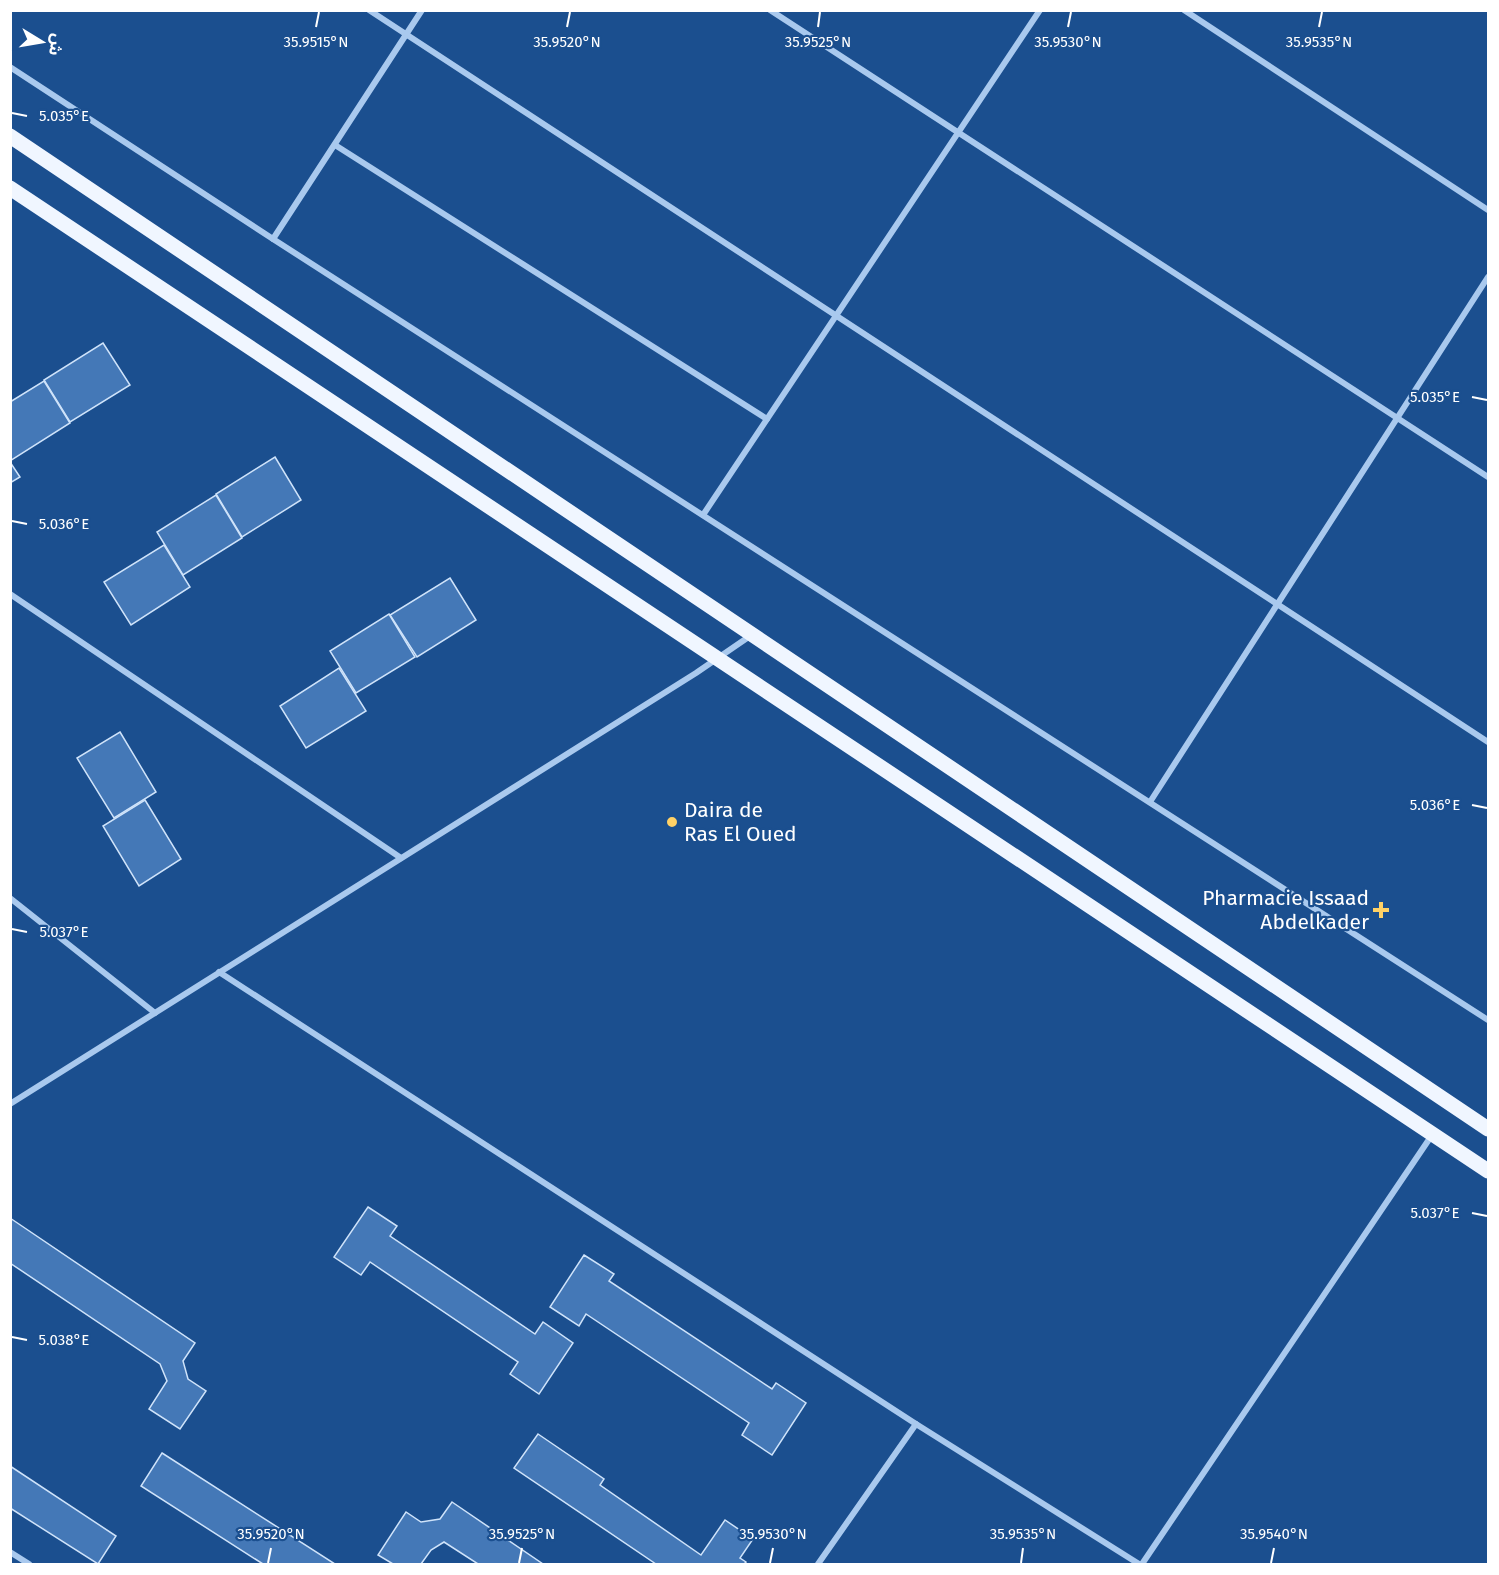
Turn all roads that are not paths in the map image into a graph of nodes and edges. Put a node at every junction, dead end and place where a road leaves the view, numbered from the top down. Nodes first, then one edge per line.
1 (369, 10) edge
2 (422, 10) edge
3 (770, 10) edge
4 (1040, 10) edge
5 (1184, 10) edge
6 (406, 35) junction
7 (10, 67) edge
8 (958, 133) junction
9 (10, 136) edge
10 (335, 145) junction
11 (10, 188) edge
12 (1488, 210) edge
13 (273, 239) junction
14 (1488, 277) edge
15 (836, 316) junction
16 (1398, 418) junction
17 (767, 419) junction
18 (1488, 477) edge
19 (703, 515) junction
20 (10, 594) edge
21 (1278, 604) junction
22 (753, 634) junction
23 (717, 659) junction
24 (1488, 742) edge
25 (1150, 802) junction
26 (401, 858) junction
27 (10, 898) edge
28 (219, 972) junction
29 (155, 1013) junction
30 (1488, 1020) edge
31 (10, 1104) edge
32 (1488, 1130) edge
33 (1433, 1134) junction
34 (1488, 1171) edge
35 (916, 1424) junction
36 (13, 1554) edge
37 (10, 1564) edge
38 (29, 1564) edge
39 (818, 1564) edge
40 (1141, 1564) edge

1 - 6 street
2 - 6 street
3 - 8 street
4 - 8 street
5 - 12 street
6 - 10 street
6 - 15 street
7 - 13 street
8 - 15 street
8 - 16 street
9 - 22 main road
10 - 13 street
10 - 17 street
11 - 23 main road
13 - 19 street
14 - 16 street
15 - 17 street
15 - 21 street
16 - 18 street
16 - 21 street
17 - 19 street
19 - 25 street
20 - 26 street
21 - 24 street
21 - 25 street
22 - 23 street
22 - 32 main road
23 - 26 street
23 - 33 main road
25 - 30 street
26 - 28 street
27 - 29 street
28 - 29 street
28 - 35 street
29 - 31 street
33 - 34 main road
33 - 40 street
35 - 39 street
35 - 40 street
36 - 37 street
36 - 38 street

